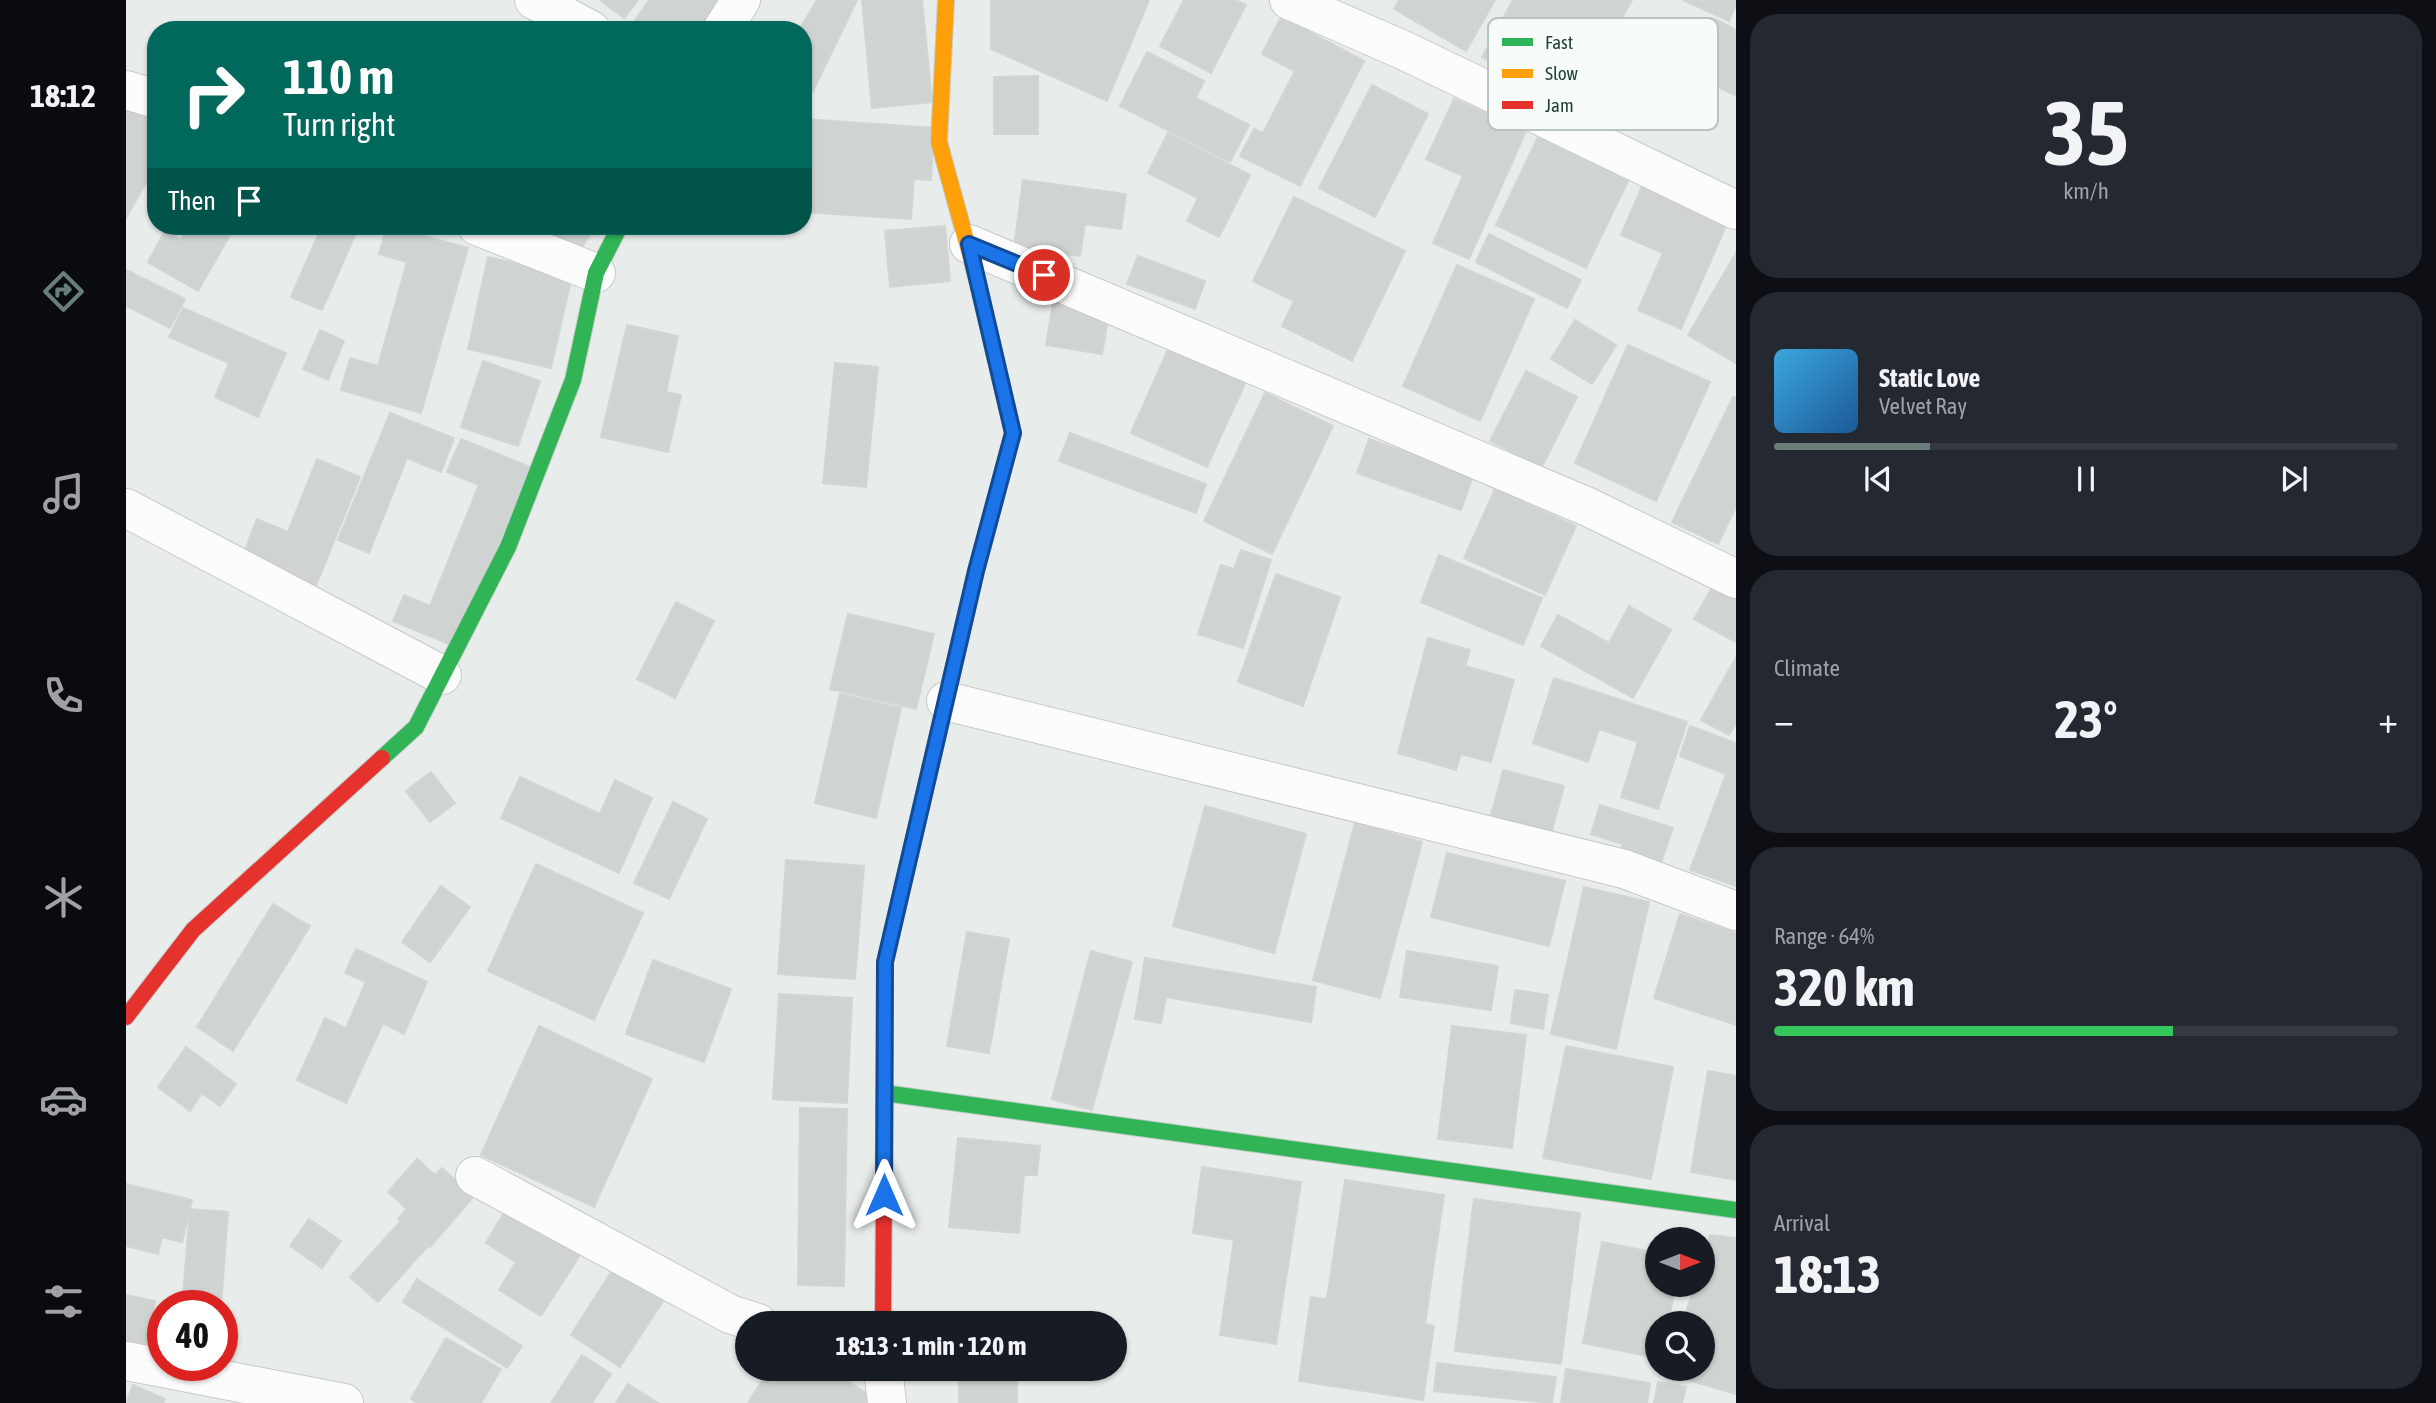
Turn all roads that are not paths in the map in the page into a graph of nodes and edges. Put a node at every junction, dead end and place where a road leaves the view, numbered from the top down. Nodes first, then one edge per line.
1 (534, 0) edge
2 (741, 0) edge
3 (946, 0) edge
4 (1289, 0) edge
5 (574, 21) edge
6 (728, 21) edge
7 (126, 90) edge
8 (1488, 91) edge
9 (147, 96) edge
10 (1569, 130) edge
11 (1736, 210) edge
12 (500, 235) edge
13 (615, 235) edge
14 (969, 244) junction
15 (596, 273) junction
16 (126, 508) edge
17 (1736, 579) edge
18 (442, 675) junction
19 (946, 701) junction
20 (1736, 911) edge
21 (126, 1017) edge
22 (884, 1093) junction
23 (475, 1176) dead end
24 (1736, 1210) edge
25 (883, 1311) edge
26 (735, 1316) edge
27 (126, 1361) edge
28 (884, 1381) edge
29 (344, 1403) edge
30 (887, 1403) edge

1 - 5 street
2 - 6 street
3 - 14 street
4 - 8 street
7 - 9 street
10 - 11 street
12 - 15 street
13 - 15 street
14 - 17 street
14 - 19 street
15 - 18 street
16 - 18 street
18 - 21 street
19 - 20 street
19 - 22 street
22 - 24 street
22 - 25 street
23 - 26 street
27 - 29 street
28 - 30 street

